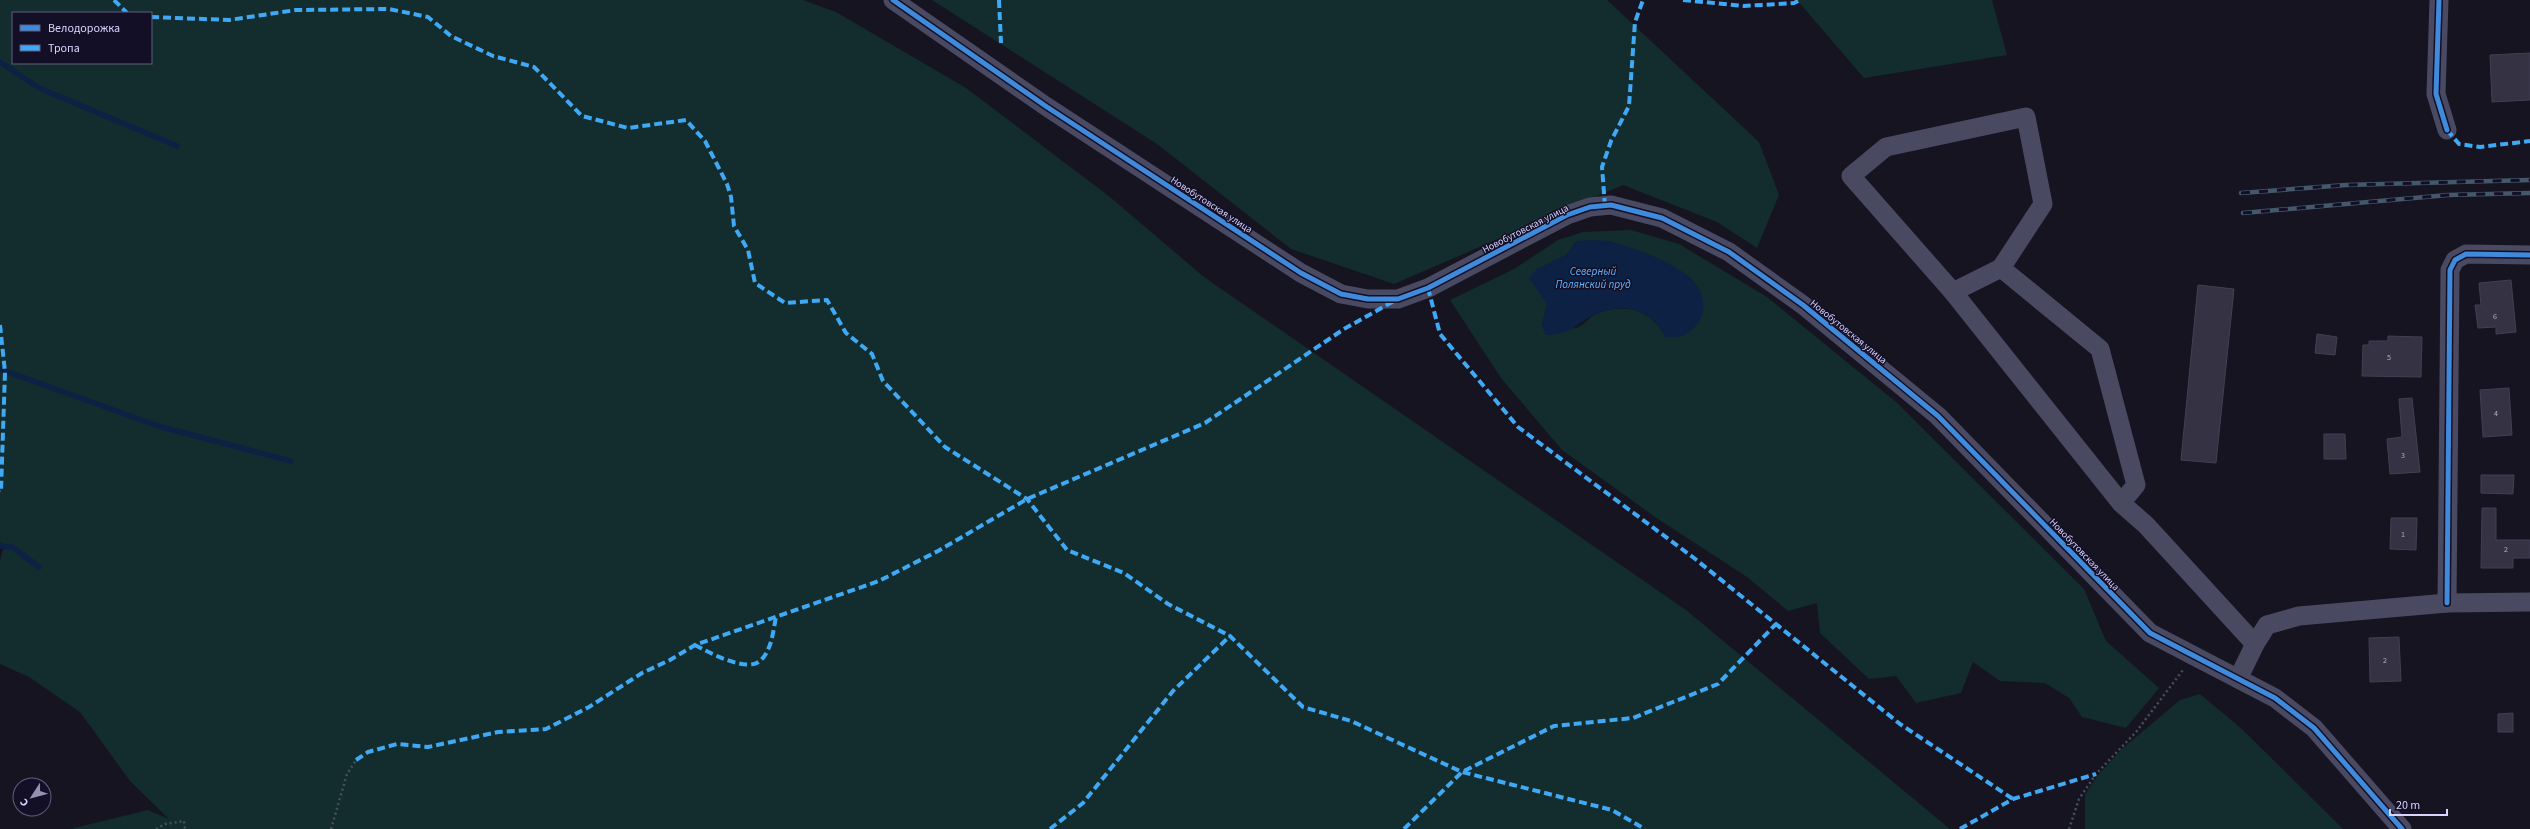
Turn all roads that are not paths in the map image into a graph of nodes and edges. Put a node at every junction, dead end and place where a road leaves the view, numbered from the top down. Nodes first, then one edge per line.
1 (893, 0) edge
2 (2439, 0) edge
3 (2447, 130) dead end
4 (2530, 255) edge
5 (2001, 268) junction
6 (1953, 292) junction
7 (2121, 503) junction
8 (2530, 602) edge
9 (2447, 603) junction
10 (2255, 644) junction
11 (2238, 679) junction
12 (2402, 829) edge

1 - 11 street, Новобутовская улица
2 - 3 street
4 - 9 street
5 - 6 street
5 - 6 street
5 - 7 street
6 - 7 street
7 - 10 street
8 - 9 street
9 - 10 street
10 - 11 street
11 - 12 street, Новобутовская улица

